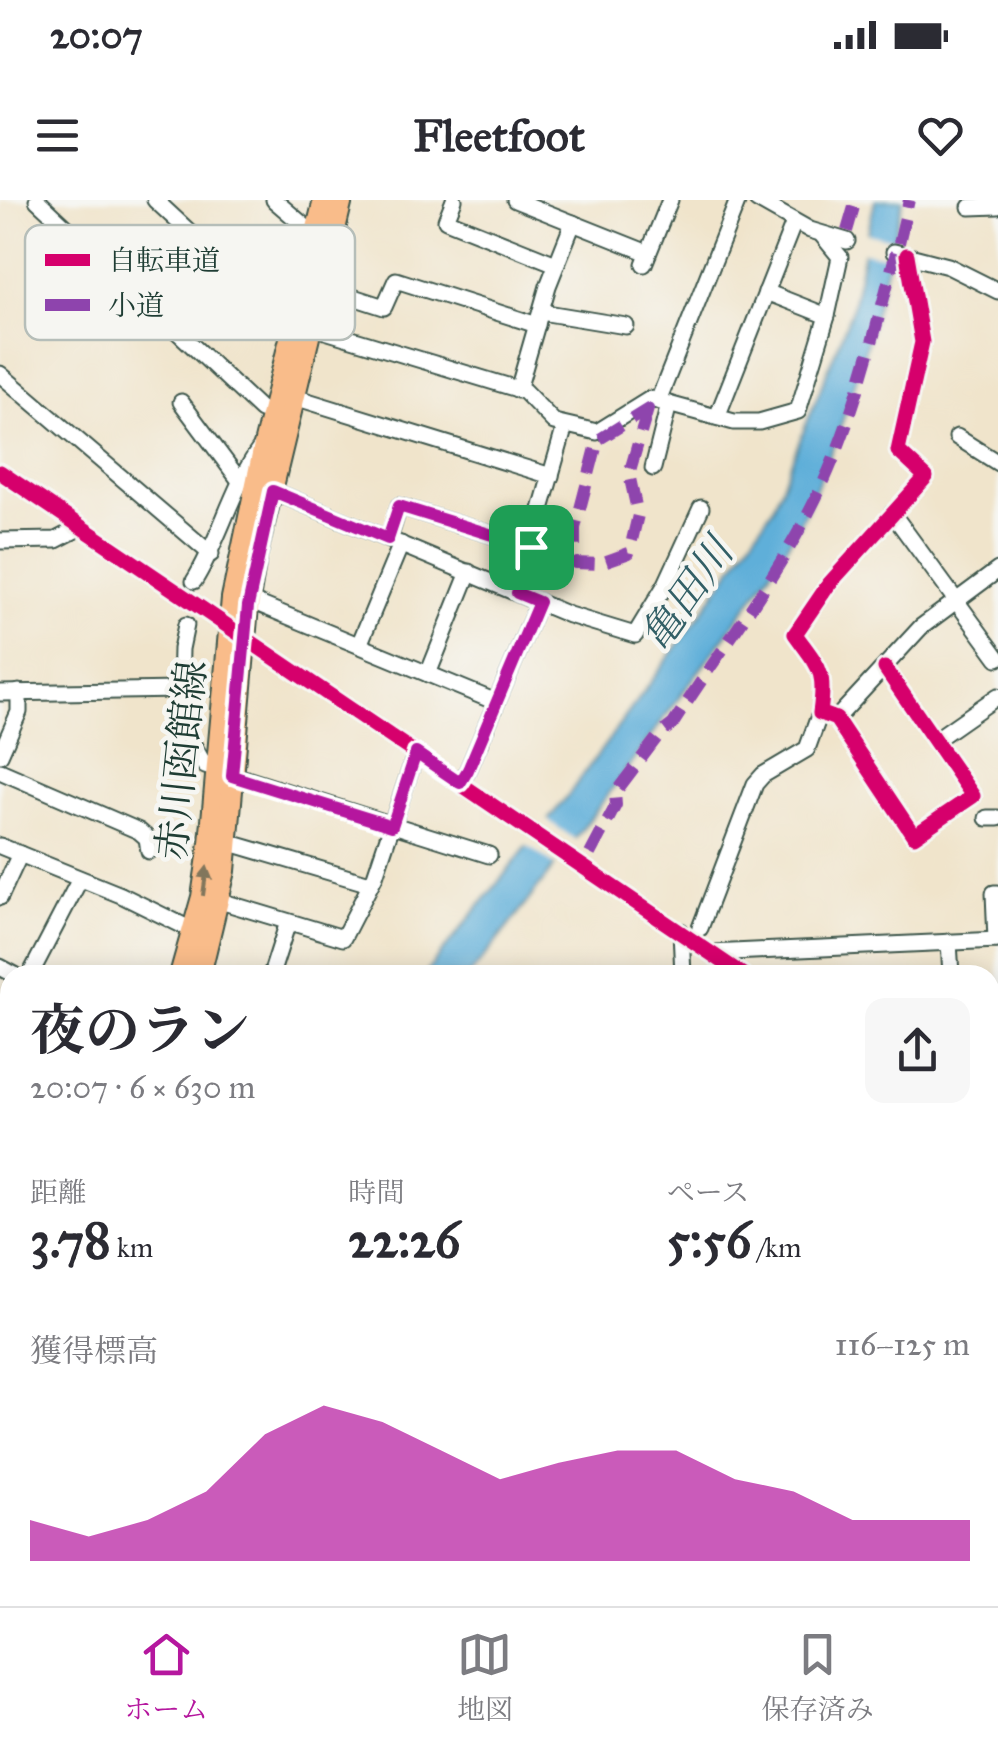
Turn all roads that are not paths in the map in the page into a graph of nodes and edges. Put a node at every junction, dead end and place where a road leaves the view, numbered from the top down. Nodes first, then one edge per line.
1 (38, 200) edge
2 (155, 200) edge
3 (274, 200) edge
4 (324, 200) edge
5 (342, 200) edge
6 (454, 200) edge
7 (515, 200) edge
8 (670, 200) edge
9 (738, 200) edge
10 (757, 200) edge
11 (998, 206) edge
12 (970, 207) dead end
13 (794, 222) junction
14 (573, 223) junction
15 (65, 225) edge
16 (184, 225) edge
17 (303, 225) edge
18 (318, 225) edge
19 (336, 225) edge
20 (822, 235) junction
21 (847, 241) dead end
22 (556, 264) junction
23 (998, 291) edge
24 (766, 292) junction
25 (355, 298) edge
26 (827, 316) junction
27 (539, 318) junction
28 (626, 326) dead end
29 (187, 340) edge
30 (300, 340) edge
31 (345, 340) edge
32 (0, 374) edge
33 (518, 390) junction
34 (287, 395) junction
35 (181, 402) dead end
36 (663, 403) junction
37 (282, 416) junction
38 (717, 417) junction
39 (565, 426) junction
40 (957, 436) dead end
41 (265, 442) junction
42 (998, 463) edge
43 (653, 468) dead end
44 (0, 472) edge
45 (551, 476) junction
46 (240, 481) junction
47 (273, 491) junction
48 (701, 508) dead end
49 (892, 512) junction
50 (81, 527) junction
51 (0, 541) edge
52 (395, 541) junction
53 (531, 547) junction
54 (211, 554) junction
55 (998, 570) edge
56 (469, 572) junction
57 (194, 581) dead end
58 (517, 593) junction
59 (249, 600) junction
60 (539, 602) junction
61 (957, 602) junction
62 (186, 625) dead end
63 (237, 634) junction
64 (359, 644) junction
65 (998, 658) edge
66 (885, 668) junction
67 (428, 674) junction
68 (180, 690) junction
69 (19, 692) junction
70 (0, 693) edge
71 (998, 696) edge
72 (496, 702) junction
73 (828, 716) junction
74 (935, 740) junction
75 (416, 753) junction
76 (0, 755) edge
77 (0, 771) edge
78 (224, 774) junction
79 (460, 783) junction
80 (392, 826) junction
81 (228, 842) junction
82 (0, 846) edge
83 (148, 851) dead end
84 (20, 854) junction
85 (488, 856) dead end
86 (80, 879) junction
87 (370, 884) junction
88 (998, 893) edge
89 (0, 897) edge
90 (220, 901) junction
91 (288, 922) junction
92 (700, 928) dead end
93 (194, 931) junction
94 (681, 932) junction
95 (997, 940) edge
96 (950, 942) junction
97 (711, 953) junction
98 (35, 965) edge
99 (183, 965) edge
100 (203, 965) edge
101 (274, 965) edge
102 (683, 965) edge
103 (728, 965) edge
104 (951, 965) edge

1 - 15 street
2 - 16 street
3 - 17 street
4 - 18 main road, 赤川函館線
5 - 19 main road, 赤川函館線
6 - 22 street
7 - 14 street
8 - 14 street
9 - 36 street
10 - 13 street
11 - 12 street
13 - 20 street
13 - 24 street
14 - 22 street
20 - 21 street
20 - 26 street
22 - 27 street
23 - 49 street
24 - 26 street
24 - 38 street
25 - 27 street
26 - 38 street
27 - 28 street
27 - 33 street
29 - 37 street
30 - 34 main road, 赤川函館線
31 - 33 street
32 - 54 street
33 - 39 street
34 - 37 main road, 赤川函館線
34 - 45 street
35 - 46 street
36 - 38 street
36 - 39 street
36 - 43 street
37 - 41 main road, 赤川函館線
37 - 47 main road, 赤川函館線
39 - 45 street
40 - 42 street
41 - 46 street
41 - 63 main road, 赤川函館線
44 - 50 street
45 - 53 street
46 - 54 street
47 - 52 street
47 - 59 main road, 赤川函館線
48 - 60 street
49 - 61 street
49 - 73 street
50 - 51 street
50 - 63 street
52 - 53 street
52 - 56 street
52 - 64 street
53 - 58 street
54 - 57 street
55 - 61 street
56 - 58 street
56 - 67 street
58 - 60 street
59 - 63 main road, 赤川函館線
59 - 64 street
60 - 72 street
61 - 65 street
61 - 66 street
62 - 68 street
63 - 75 street
63 - 78 main road, 赤川函館線
64 - 67 street
66 - 73 street
66 - 74 street
67 - 72 street
68 - 69 street
68 - 78 street
69 - 70 street
69 - 76 street
71 - 74 street
72 - 79 street
73 - 74 street
73 - 92 street
75 - 79 street
75 - 80 street
77 - 83 street
78 - 80 street
78 - 81 main road, 赤川函館線
93 -> 78 main road, 赤川函館線
79 - 94 street
80 - 85 street
80 - 87 street
81 - 87 street
81 - 90 main road, 赤川函館線
82 - 84 street
84 - 86 street
84 - 89 street
86 - 93 street
86 - 98 street
87 - 91 street
88 - 95 street
90 - 91 street
90 - 100 main road, 赤川函館線
91 - 101 street
93 - 99 main road, 赤川函館線
94 - 97 street
94 - 102 street
95 - 96 street
96 - 97 street
96 - 104 street
97 - 103 street

